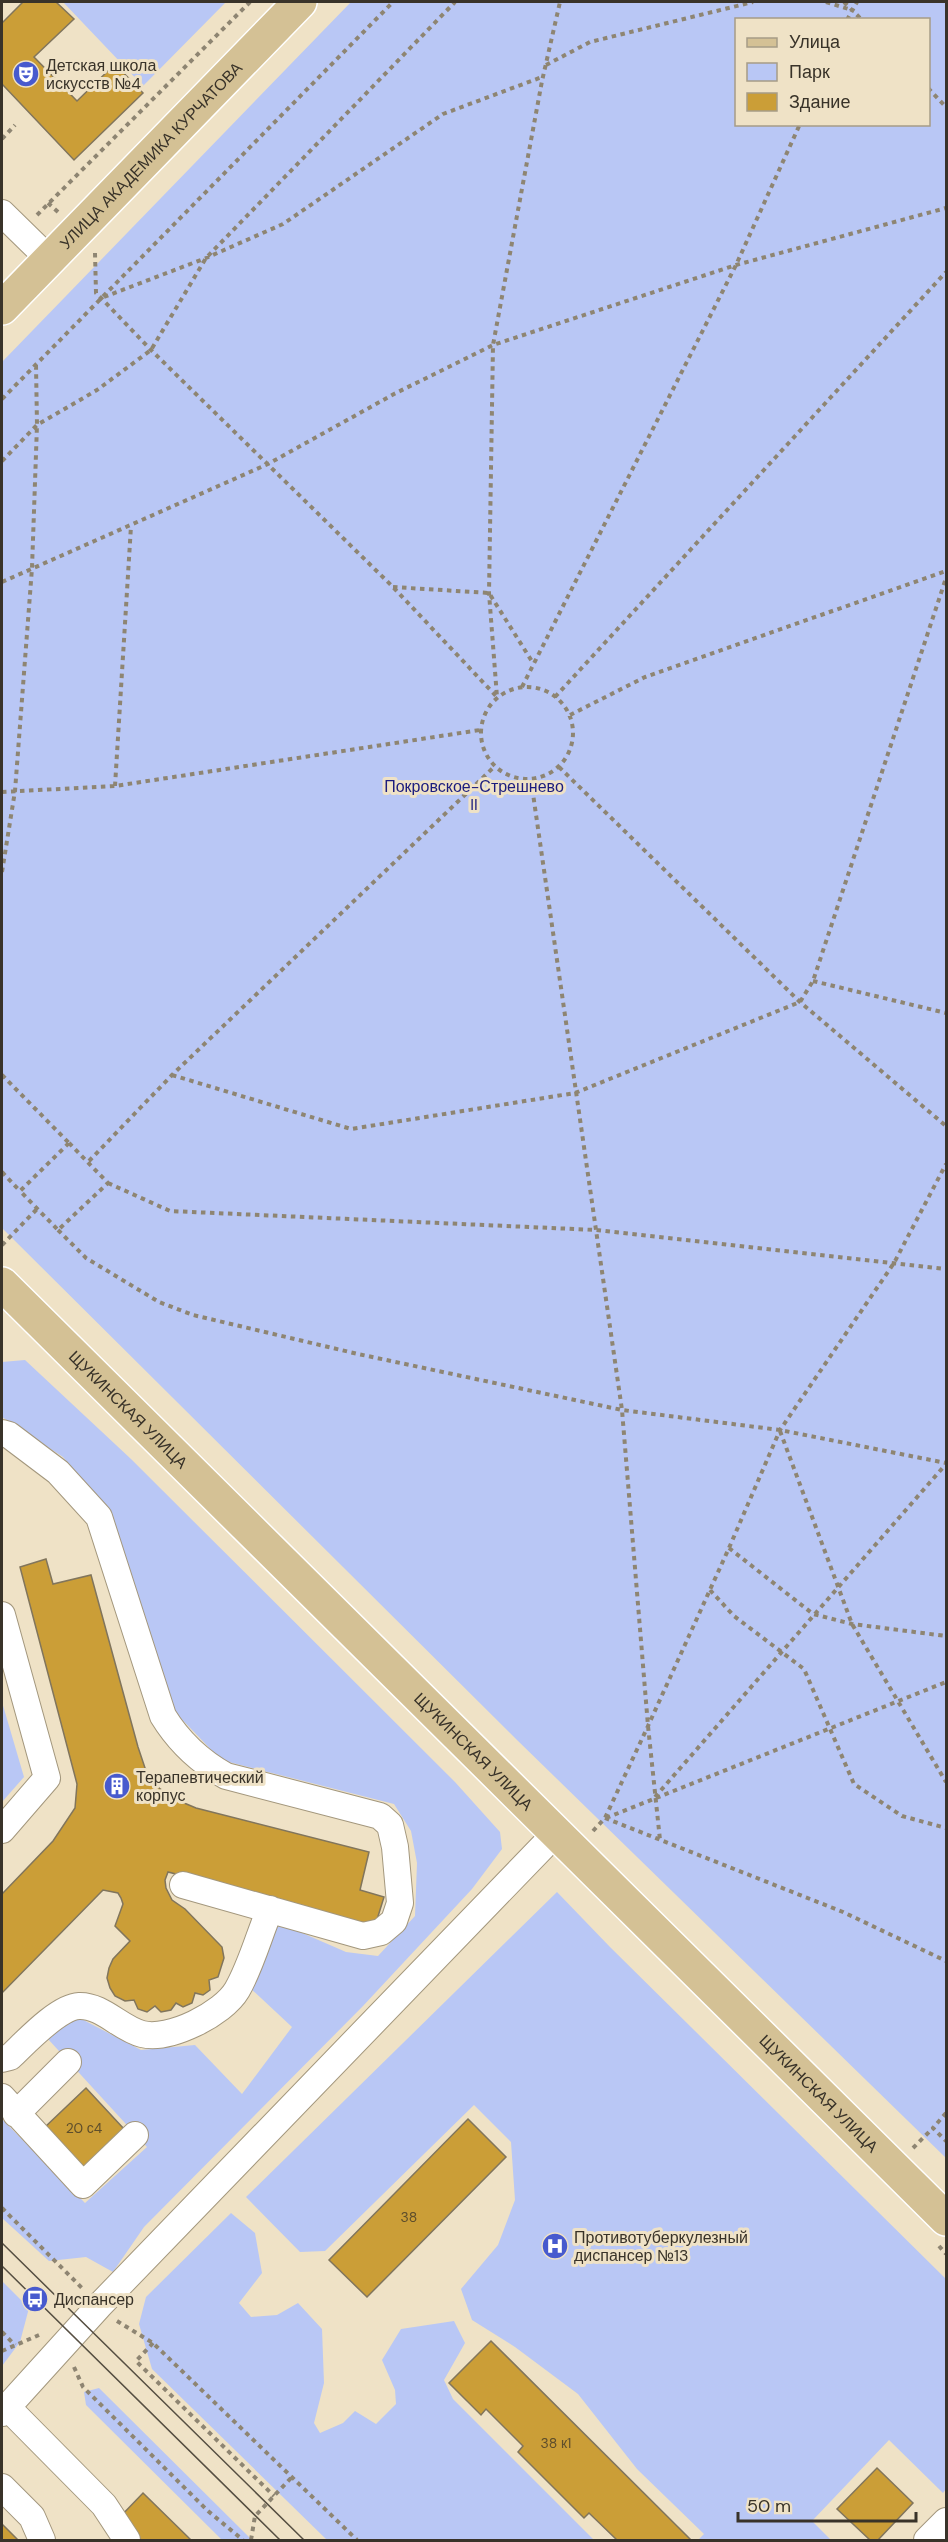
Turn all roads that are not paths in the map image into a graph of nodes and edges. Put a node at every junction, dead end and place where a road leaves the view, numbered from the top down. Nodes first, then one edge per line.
1 (300, 2) edge
2 (2, 213) edge
3 (48, 259) junction
4 (2, 308) edge
5 (3, 1288) edge
6 (2, 1433) edge
7 (2, 1615) edge
8 (2, 1830) edge
9 (556, 1832) junction
10 (183, 1885) dead end
11 (270, 1909) junction
12 (2, 2059) edge
13 (68, 2062) dead end
14 (9, 2106) edge
15 (135, 2135) dead end
16 (946, 2219) edge
17 (4, 2410) edge
18 (2, 2487) edge
19 (946, 2521) edge
20 (42, 2541) edge
21 (127, 2541) edge
22 (927, 2541) edge

1 - 3 main road, УЛИЦА АКАДЕМИКА КУРЧАТОВА
2 - 3 street
3 - 4 main road, УЛИЦА АКАДЕМИКА КУРЧАТОВА
5 - 9 main road, ЩУКИНСКАЯ УЛИЦА
6 - 11 street
7 - 8 street
9 - 16 main road, ЩУКИНСКАЯ УЛИЦА
9 - 17 street
10 - 11 street
11 - 12 street
13 - 14 street
14 - 15 street
17 - 21 street
18 - 20 street
19 - 22 street

